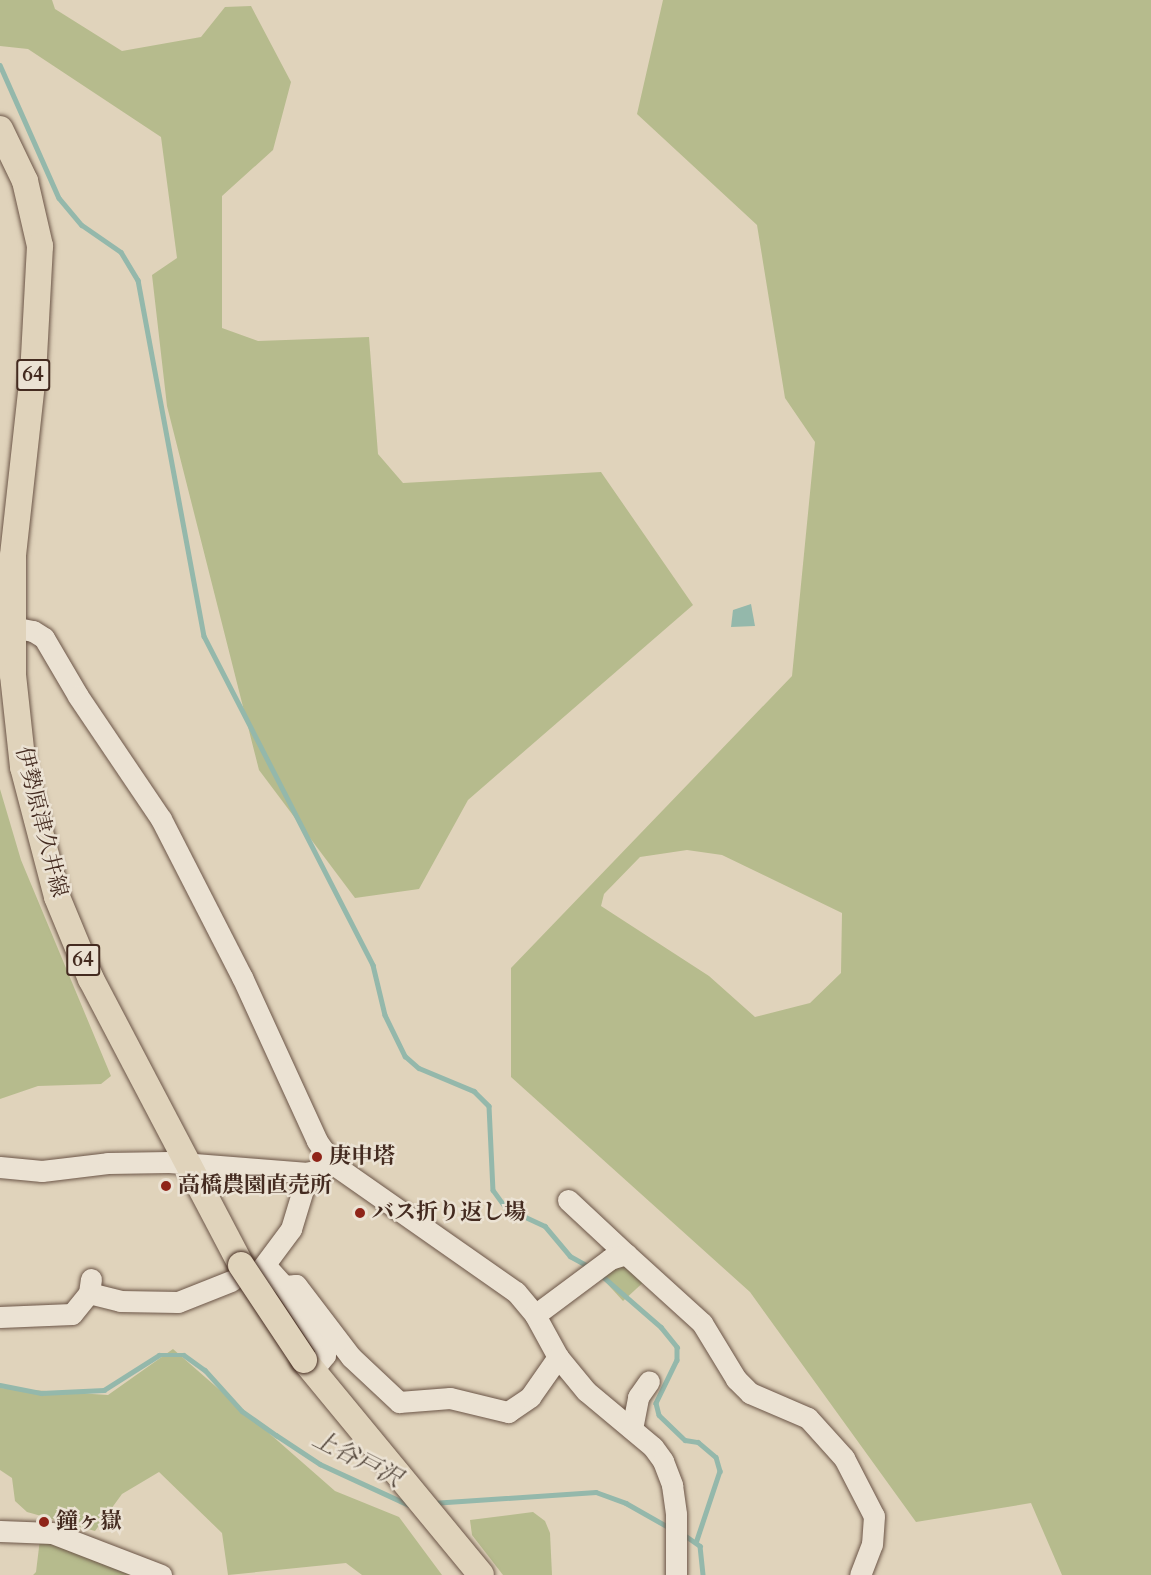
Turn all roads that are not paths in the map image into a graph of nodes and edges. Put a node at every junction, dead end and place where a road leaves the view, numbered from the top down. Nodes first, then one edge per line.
1 (0, 129) edge
2 (12, 627) junction
3 (333, 1164) junction
4 (187, 1165) junction
5 (0, 1167) edge
6 (308, 1173) junction
7 (568, 1200) dead end
8 (626, 1254) junction
9 (250, 1270) junction
10 (284, 1286) junction
11 (535, 1315) junction
12 (0, 1317) edge
13 (558, 1357) junction
14 (312, 1370) junction
15 (649, 1381) dead end
16 (632, 1429) junction
17 (0, 1521) edge
18 (0, 1531) edge
19 (27, 1531) junction
20 (160, 1575) edge
21 (481, 1575) edge
22 (676, 1575) edge
23 (860, 1575) edge

1 - 2 main road, 伊勢原津久井線 / 64
2 - 3 street
2 - 4 main road, 伊勢原津久井線 / 64
3 - 6 street
3 - 11 street
4 - 5 street
4 - 6 street
4 - 9 main road, 伊勢原津久井線 / 64
6 - 9 street
7 - 8 street
8 - 11 street
8 - 23 street
9 - 10 street
9 - 12 street
9 - 14 main road, 64, bridge
10 - 13 street
10 - 14 street
11 - 13 street
13 - 16 street
14 - 21 main road, 64
15 - 16 street
16 - 22 street
17 - 19 street
18 - 19 street
19 - 20 street

